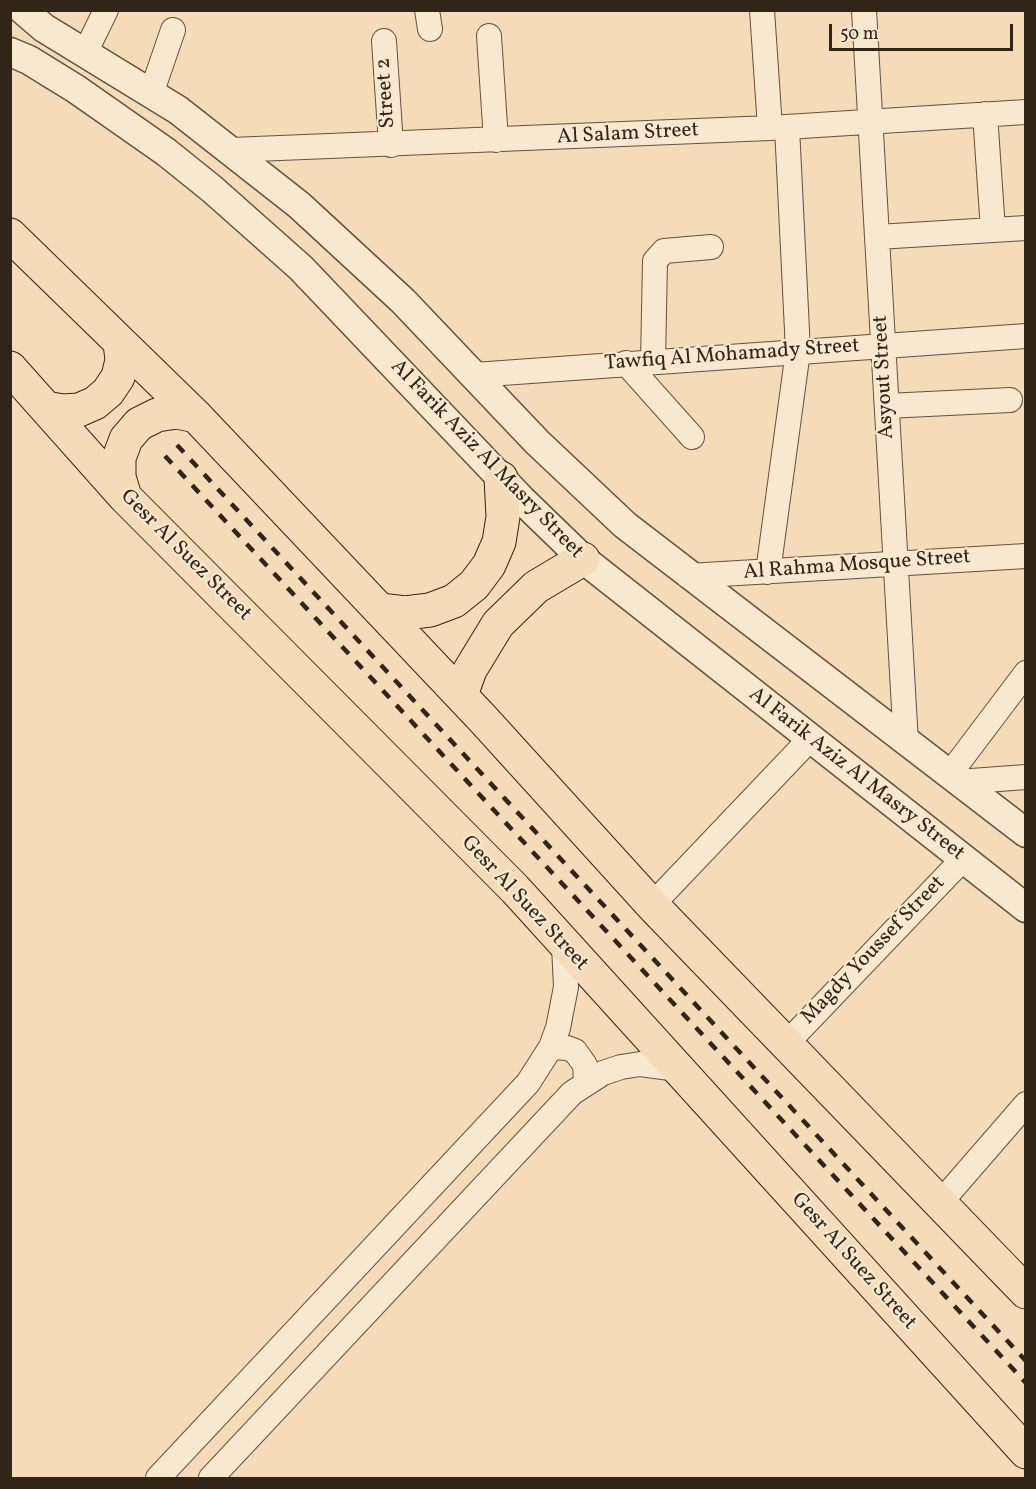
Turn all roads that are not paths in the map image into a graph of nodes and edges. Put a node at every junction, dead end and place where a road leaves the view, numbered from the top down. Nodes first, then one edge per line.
1 (23, 10) edge
2 (106, 10) edge
3 (762, 10) edge
4 (864, 10) edge
5 (173, 30) dead end
6 (489, 36) dead end
7 (384, 41) dead end
8 (10, 52) edge
9 (84, 53) junction
10 (151, 94) junction
11 (1026, 112) edge
12 (986, 114) junction
13 (871, 121) junction
14 (778, 128) junction
15 (496, 141) junction
16 (391, 145) junction
17 (231, 150) junction
18 (1026, 228) edge
19 (993, 230) junction
20 (10, 234) edge
21 (877, 237) junction
22 (711, 247) dead end
23 (1026, 336) edge
24 (120, 343) junction
25 (883, 346) junction
26 (798, 351) junction
27 (653, 361) junction
28 (626, 363) junction
29 (10, 368) edge
30 (474, 375) junction
31 (1010, 400) dead end
32 (887, 406) junction
33 (46, 408) junction
34 (196, 416) junction
35 (692, 437) dead end
36 (501, 478) junction
37 (125, 497) junction
38 (1026, 556) edge
39 (583, 559) junction
40 (895, 563) junction
41 (768, 572) junction
42 (688, 576) junction
43 (380, 610) junction
44 (1026, 673) edge
45 (461, 695) junction
46 (810, 739) junction
47 (906, 742) junction
48 (1026, 777) edge
49 (954, 779) junction
50 (1026, 833) edge
51 (963, 859) junction
52 (652, 905) junction
53 (1026, 908) edge
54 (564, 946) junction
55 (786, 1044) junction
56 (551, 1047) junction
57 (678, 1069) junction
58 (586, 1082) junction
59 (1026, 1104) edge
60 (940, 1203) junction
61 (1026, 1292) edge
62 (1026, 1452) edge
63 (158, 1479) edge
64 (211, 1479) edge

1 - 9 street
2 - 9 street
3 - 14 street
4 - 13 street, Asyout Street
5 - 10 street
6 - 15 street
7 - 16 street, Street 2
8 - 36 street, Al Farik Aziz Al Masry Street
9 - 10 street
10 - 17 street
11 - 12 street, Al Salam Street
12 - 13 street, Al Salam Street
12 - 19 street
13 - 14 street, Al Salam Street
13 - 21 street, Asyout Street
14 - 15 street, Al Salam Street
14 - 26 street
15 - 16 street, Al Salam Street
16 - 17 street, Al Salam Street
17 - 30 street
18 - 19 street
19 - 21 street
20 - 24 main road
21 - 25 street, Asyout Street
22 - 27 street
23 - 25 street, Tawfiq Al Mohamady Street
24 - 33 main road
24 - 34 main road
25 - 26 street, Tawfiq Al Mohamady Street
25 - 32 street, Asyout Street
26 - 27 street, Tawfiq Al Mohamady Street
26 - 41 street
27 - 28 street, Tawfiq Al Mohamady Street
28 - 30 street, Tawfiq Al Mohamady Street
28 - 35 street
29 - 33 main road, Gesr Al Suez Street
30 - 42 street
31 - 32 street
32 - 40 street, Asyout Street
33 - 37 main road, Gesr Al Suez Street
34 - 37 main road
34 - 43 main road
36 - 39 street, Al Farik Aziz Al Masry Street
36 - 43 main road
37 - 54 main road, Gesr Al Suez Street
38 - 40 street, Al Rahma Mosque Street
39 - 45 main road
39 - 46 street, Al Farik Aziz Al Masry Street
40 - 41 street, Al Rahma Mosque Street
40 - 47 street, Asyout Street
41 - 42 street, Al Rahma Mosque Street
42 - 47 street
43 - 45 main road
44 - 49 street
45 - 52 main road
46 - 51 street, Al Farik Aziz Al Masry Street
46 - 52 street
47 - 49 street
48 - 49 street
49 - 50 street
51 - 53 street, Al Farik Aziz Al Masry Street
51 - 55 street, Magdy Youssef Street
52 - 55 main road
54 - 56 street
54 - 57 main road, Gesr Al Suez Street
55 - 60 main road
56 - 58 street
56 - 63 street
57 - 58 street
57 - 62 main road, Gesr Al Suez Street
58 - 64 street
59 - 60 street
60 - 61 main road

